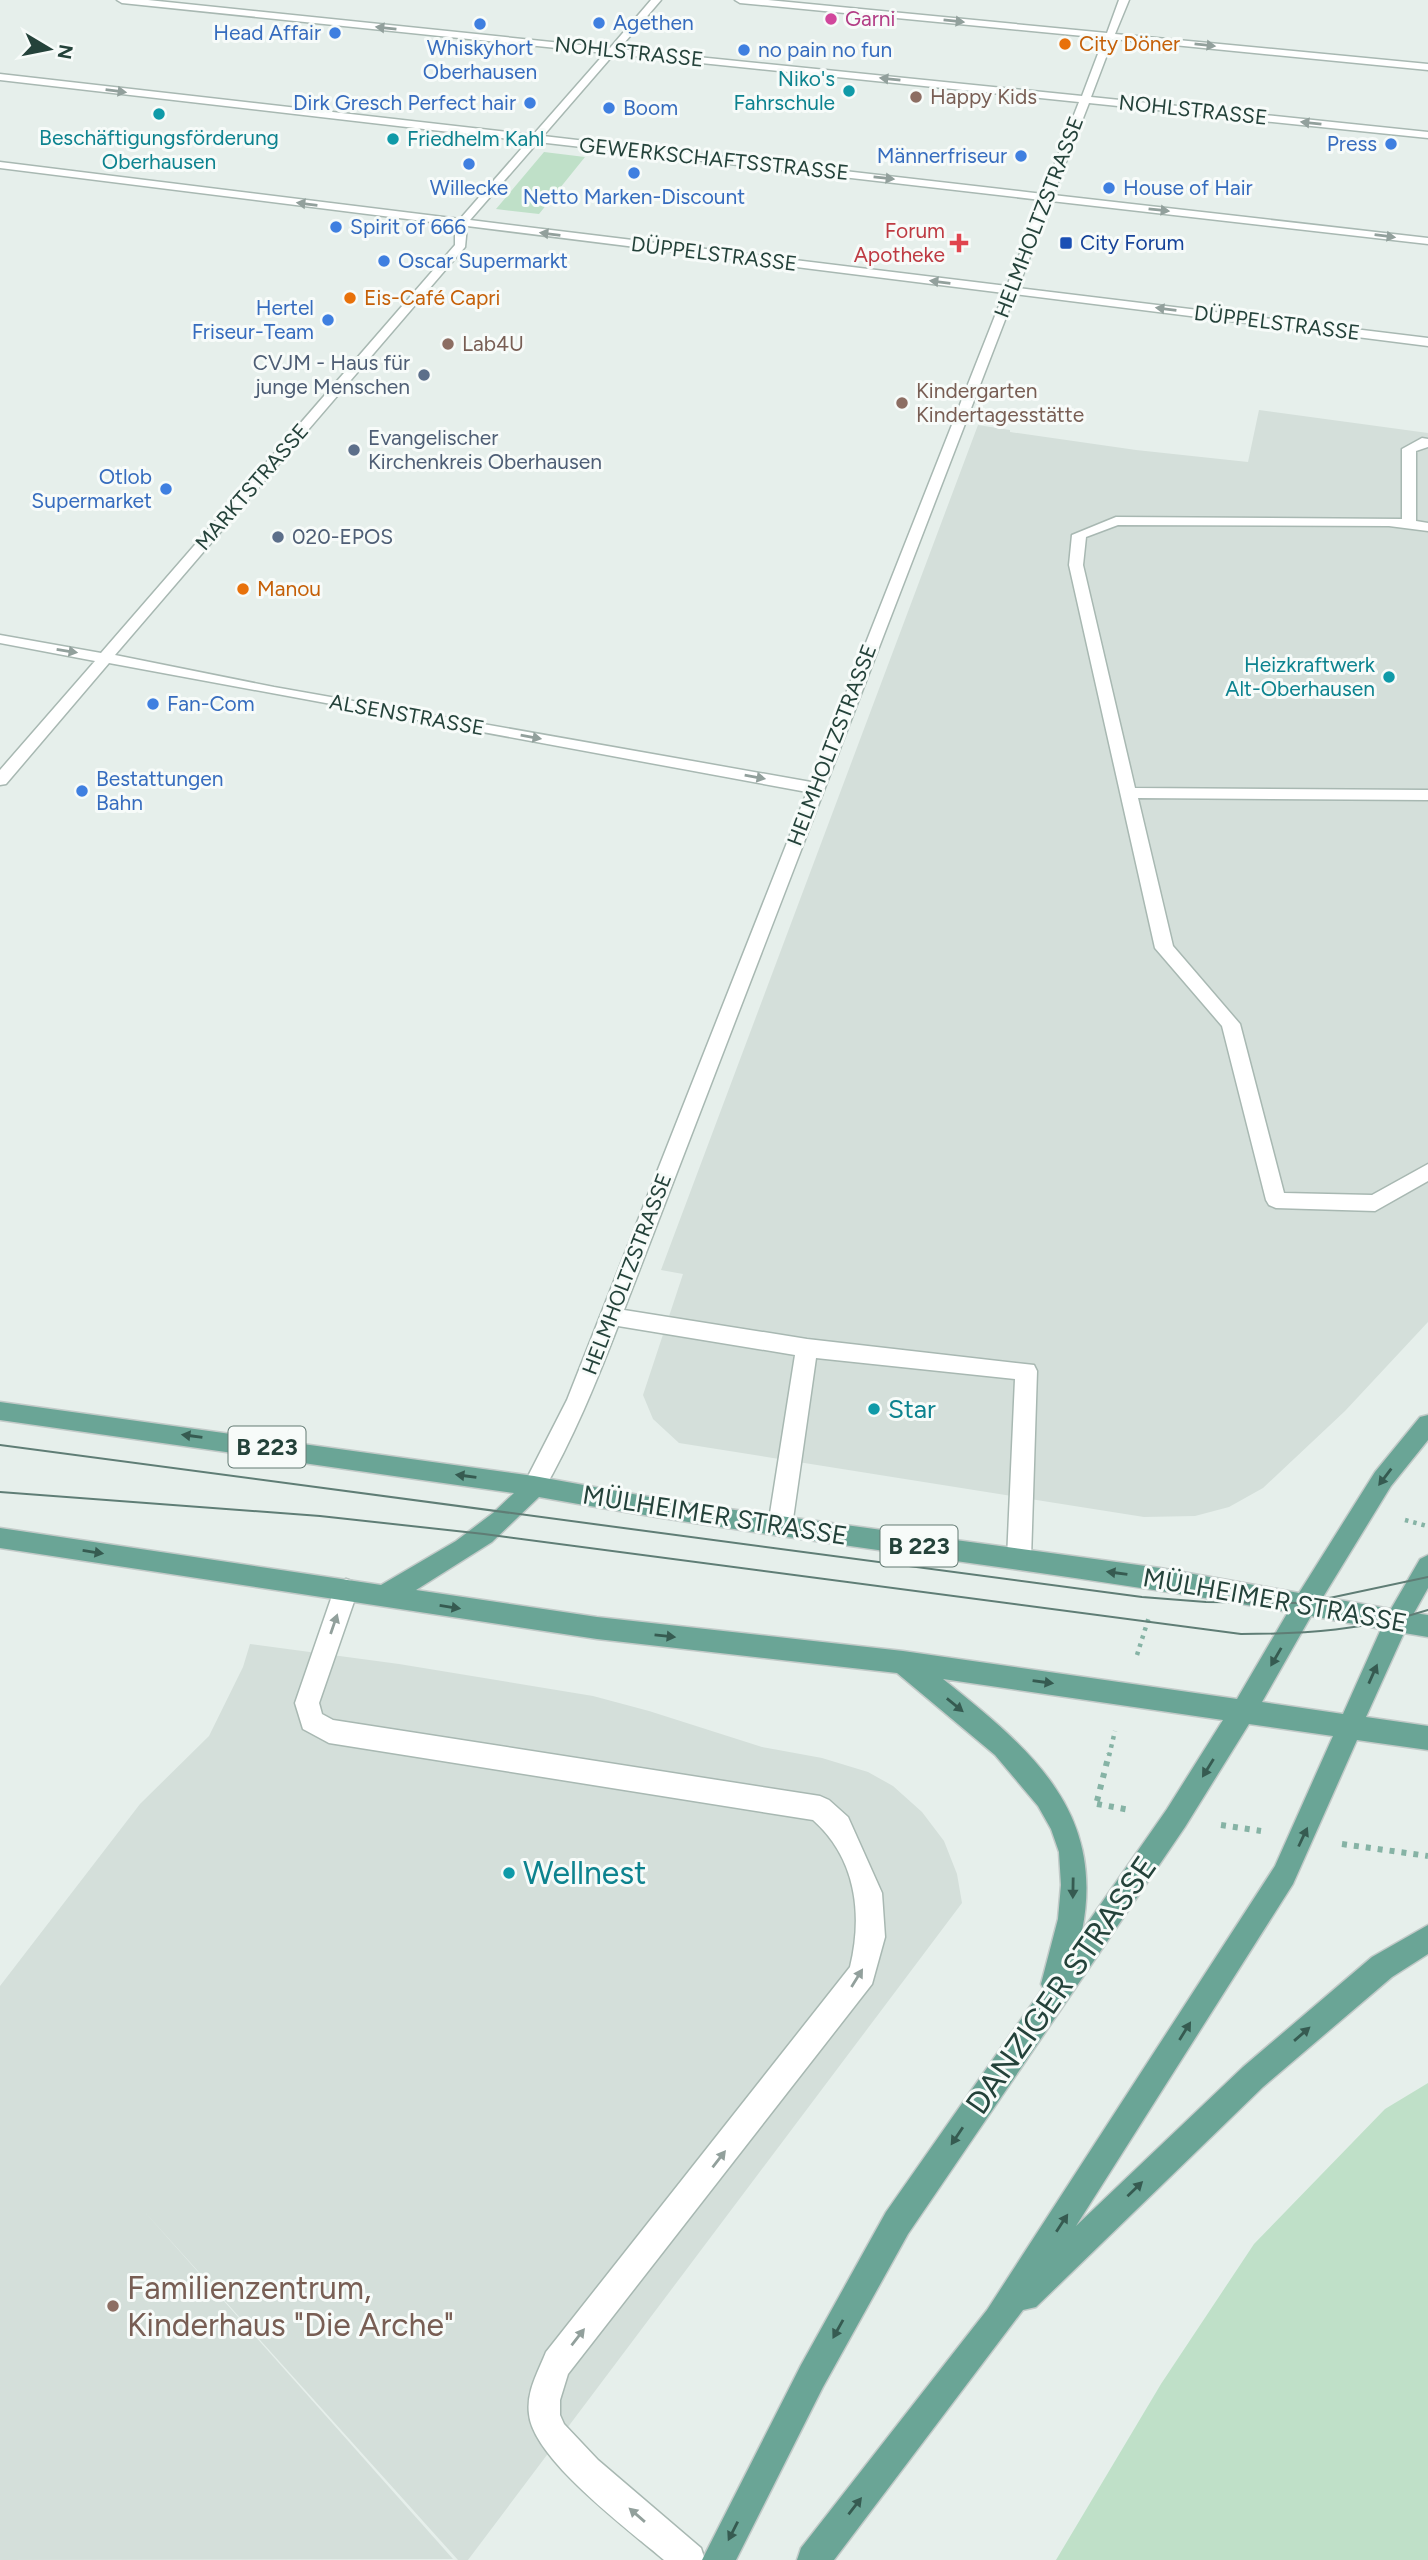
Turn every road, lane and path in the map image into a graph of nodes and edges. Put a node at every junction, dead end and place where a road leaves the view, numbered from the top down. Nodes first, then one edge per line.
1 (122, 0) edge
2 (656, 0) edge
3 (740, 0) edge
4 (1124, 0) edge
5 (1109, 36) junction
6 (610, 51) junction
7 (1428, 67) edge
8 (0, 77) edge
9 (1084, 99) junction
10 (1428, 135) edge
11 (534, 138) junction
12 (0, 165) edge
13 (1047, 196) junction
14 (461, 224) junction
15 (1428, 241) edge
16 (1010, 291) junction
17 (1428, 342) edge
18 (1428, 443) edge
19 (1409, 524) junction
20 (1428, 527) edge
21 (0, 639) edge
22 (105, 657) junction
23 (0, 780) edge
24 (815, 788) junction
25 (1128, 793) junction
26 (1428, 795) edge
27 (1428, 1171) edge
28 (611, 1316) junction
29 (807, 1348) junction
30 (0, 1411) edge
31 (1428, 1424) edge
32 (534, 1486) junction
33 (780, 1526) junction
34 (0, 1538) edge
35 (1019, 1559) junction
36 (1428, 1566) edge
37 (346, 1590) junction
38 (383, 1596) junction
39 (1306, 1603) junction
40 (1397, 1621) junction
41 (1428, 1626) edge
42 (903, 1662) junction
43 (1244, 1710) junction
44 (1350, 1726) junction
45 (1428, 1738) edge
46 (1057, 1816) junction
47 (1176, 1818) junction
48 (1303, 1838) junction
49 (1428, 1856) edge
50 (1428, 1939) edge
51 (1051, 1999) junction
52 (998, 2321) junction
53 (689, 2560) edge
54 (718, 2560) edge
55 (813, 2560) edge

6 -> 1 street, NOHLSTRASSE
2 - 6 street, MARKTSTRASSE
3 -> 5 street
4 - 5 street, HELMHOLTZSTRASSE
5 -> 7 street
5 - 9 street, HELMHOLTZSTRASSE
9 -> 6 street, NOHLSTRASSE
6 - 11 street, MARKTSTRASSE
8 -> 11 street, GEWERKSCHAFTSSTRASSE
10 -> 9 street, NOHLSTRASSE
9 - 13 street, HELMHOLTZSTRASSE
11 -> 13 street, GEWERKSCHAFTSSTRASSE
11 - 14 street, MARKTSTRASSE
14 -> 12 street, DÜPPELSTRASSE
13 -> 15 street, GEWERKSCHAFTSSTRASSE
13 - 16 street, HELMHOLTZSTRASSE
16 -> 14 street, DÜPPELSTRASSE
14 - 22 street, MARKTSTRASSE
17 -> 16 street, DÜPPELSTRASSE
16 - 24 street, HELMHOLTZSTRASSE
18 - 19 street
19 - 20 street
19 - 25 street
21 -> 22 street, ALSENSTRASSE
22 - 23 street, MARKTSTRASSE
22 -> 24 street, ALSENSTRASSE
24 - 28 street, HELMHOLTZSTRASSE
25 - 26 street
25 - 27 street
28 - 29 street
28 - 32 street, HELMHOLTZSTRASSE
29 - 33 street
29 - 35 street
32 -> 30 main road, MÜLHEIMER STRASSE / B 223
31 -> 39 main road, DANZIGER STRASSE
32 - 33 main road, MÜLHEIMER STRASSE / B 223
32 - 38 main road
33 - 35 main road, MÜLHEIMER STRASSE / B 223
34 -> 37 main road
39 -> 35 main road, MÜLHEIMER STRASSE / B 223
36 - 40 main road
37 - 38 main road
53 -> 37 street
38 -> 42 main road
39 - 40 main road, MÜLHEIMER STRASSE / B 223
39 -> 43 main road, DANZIGER STRASSE
40 - 41 main road, MÜLHEIMER STRASSE / B 223
44 -> 40 main road
42 -> 43 main road
42 -> 46 main road
43 - 44 main road
43 -> 47 main road, DANZIGER STRASSE
44 - 45 main road
44 - 48 main road
46 - 47 path
46 -> 51 main road
47 - 48 path
47 - 51 main road, DANZIGER STRASSE
48 - 49 path
52 -> 48 main road
52 -> 50 main road
51 -> 54 main road, DANZIGER STRASSE
55 -> 52 main road

